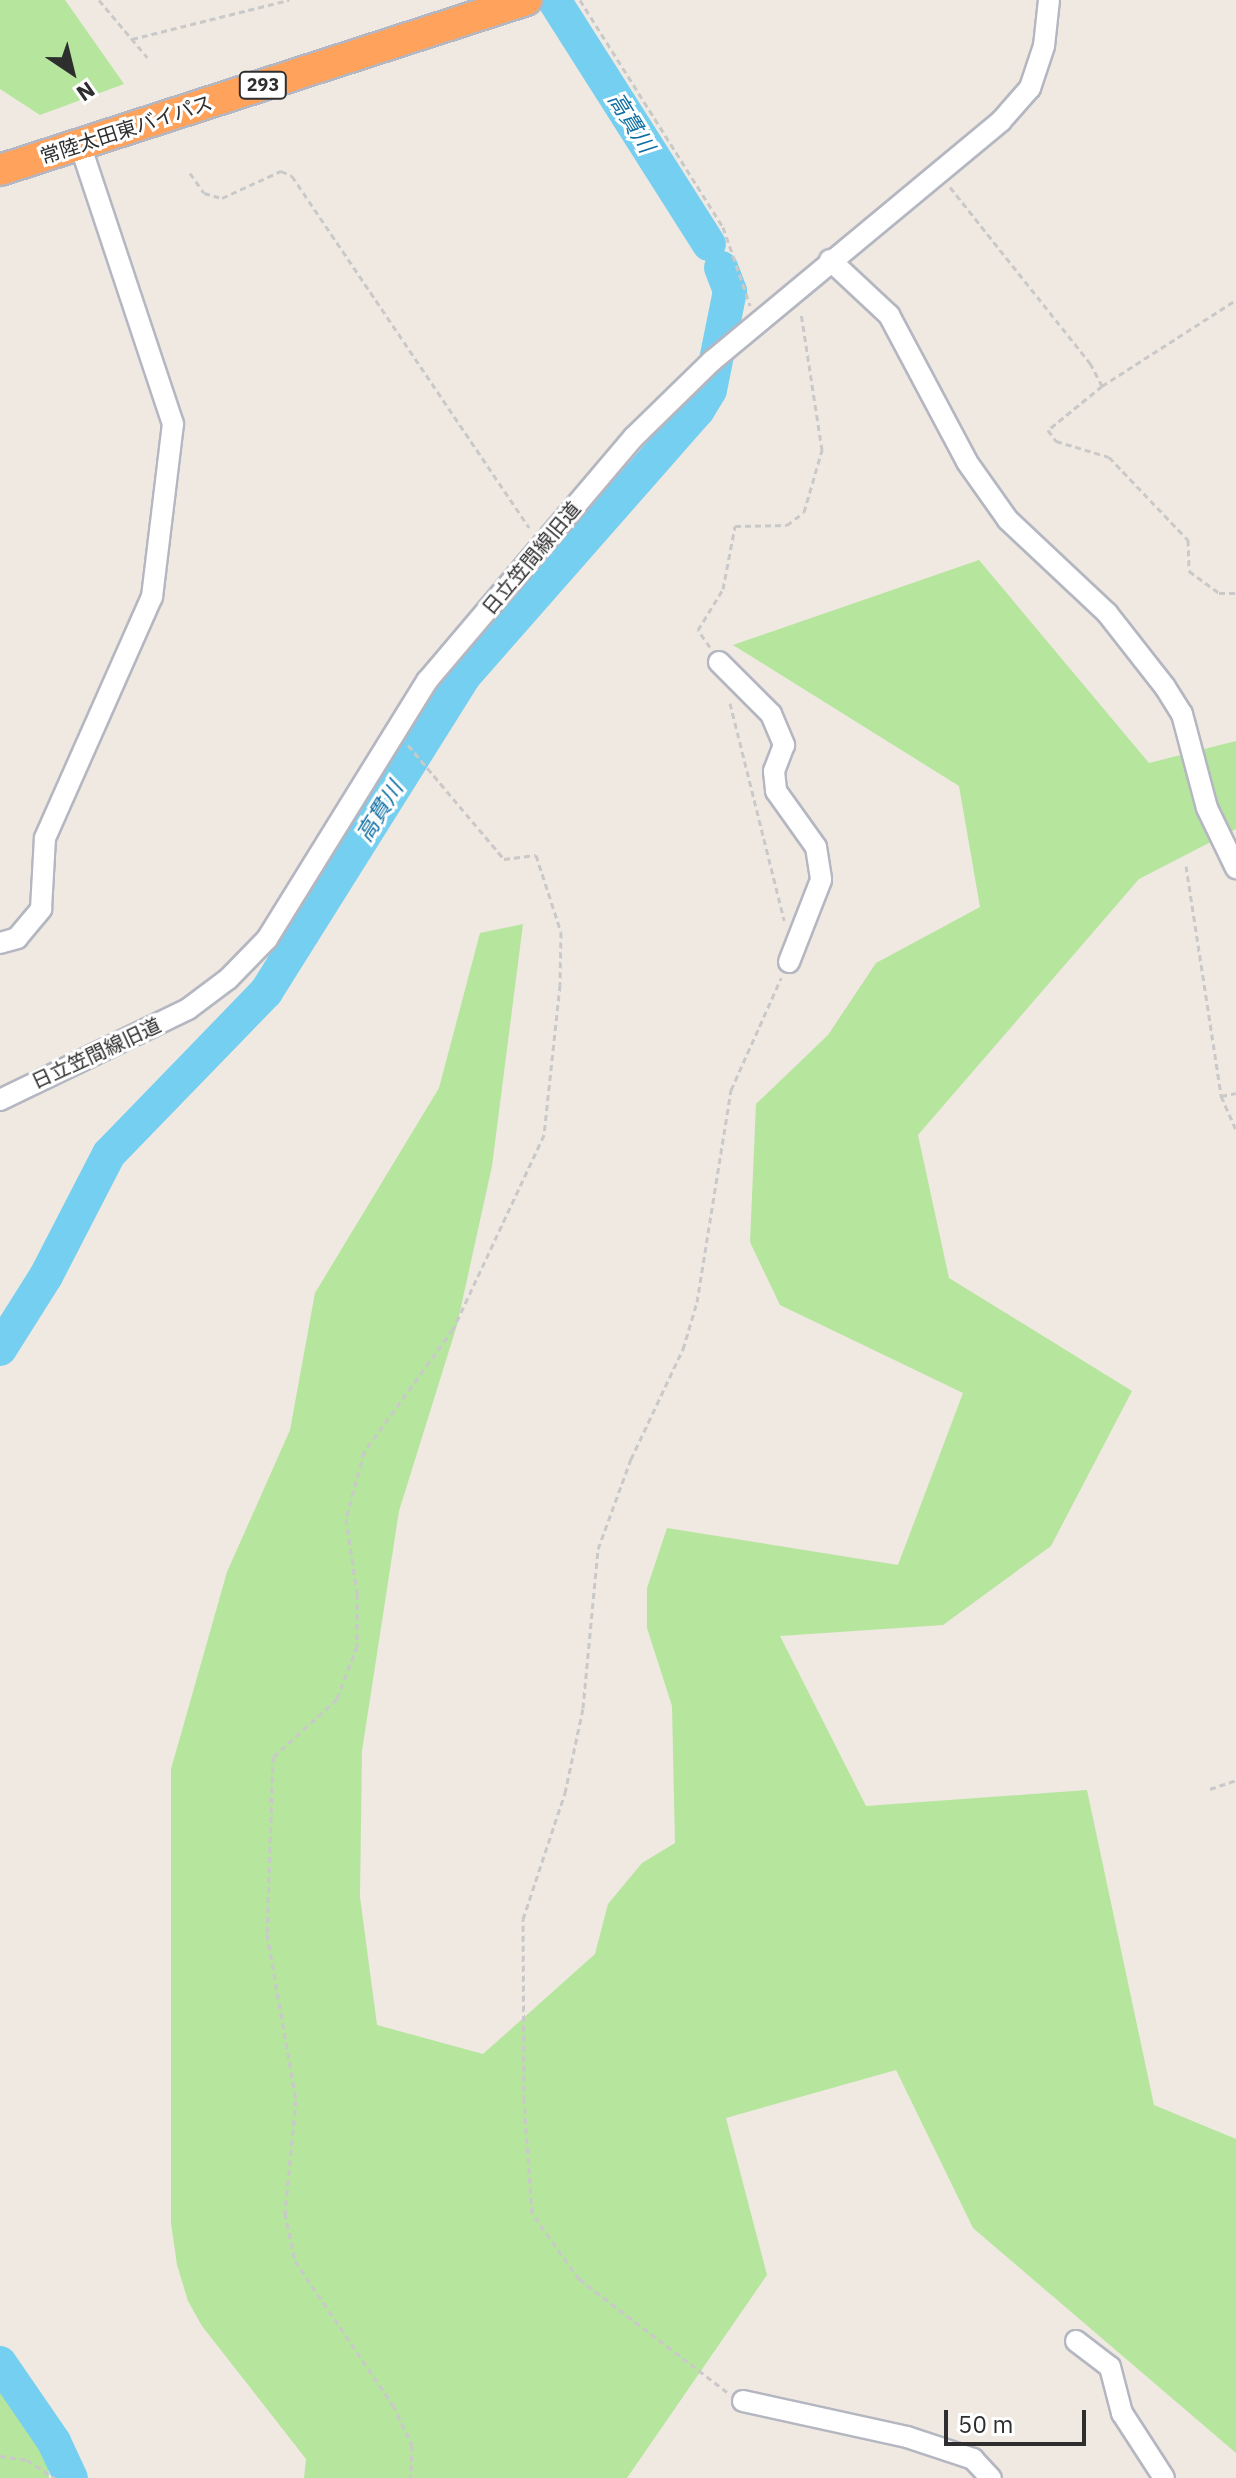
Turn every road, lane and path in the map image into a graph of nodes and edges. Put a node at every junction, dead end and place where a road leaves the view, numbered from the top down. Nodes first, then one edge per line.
1 (99, 0) edge
2 (289, 0) edge
3 (526, 0) edge
4 (580, 0) edge
5 (1049, 0) edge
6 (132, 39) junction
7 (147, 57) dead end
8 (80, 144) junction
9 (0, 170) edge
10 (938, 172) junction
11 (190, 173) dead end
12 (830, 260) junction
13 (796, 292) junction
14 (1236, 300) edge
15 (757, 324) junction
16 (1102, 386) junction
17 (541, 546) junction
18 (1236, 593) edge
19 (719, 662) joint
20 (728, 697) dead end
21 (410, 746) dead end
22 (1186, 866) dead end
23 (1236, 868) edge
24 (0, 943) edge
25 (789, 962) junction
26 (1236, 1093) edge
27 (1221, 1096) junction
28 (0, 1100) edge
29 (1236, 1129) edge
30 (1236, 1780) edge
31 (1210, 1789) dead end
32 (1076, 2341) dead end
33 (743, 2401) joint
34 (0, 2456) edge
35 (55, 2478) edge
36 (411, 2478) edge
37 (991, 2478) edge
38 (1164, 2478) edge

1 - 6 path
2 - 6 path
3 - 8 highway, 常陸太田東バイパス / 293
4 - 15 path
5 - 10 street, 日立笠間線旧道
6 - 7 path
8 - 9 highway, 常陸太田東バイパス / 293
8 - 24 street
10 - 12 street, 日立笠間線旧道
10 - 16 path
11 - 17 path
12 - 13 street, 日立笠間線旧道
12 - 23 street
13 - 15 street, 日立笠間線旧道
13 - 19 path
14 - 16 path
15 - 17 street, 日立笠間線旧道
16 - 18 path
17 - 28 street, 日立笠間線旧道
19 - 25 street
20 - 25 path
21 - 36 path
22 - 27 path
25 - 33 path
26 - 27 path
27 - 29 path
30 - 31 path
32 - 38 street
33 - 37 street
34 - 35 path

